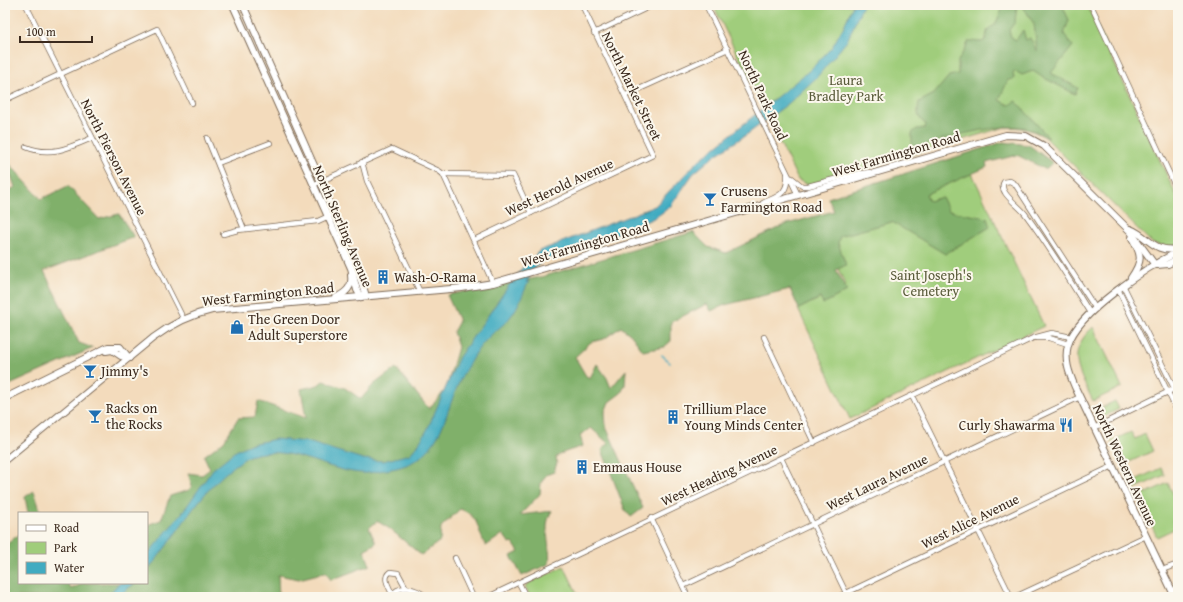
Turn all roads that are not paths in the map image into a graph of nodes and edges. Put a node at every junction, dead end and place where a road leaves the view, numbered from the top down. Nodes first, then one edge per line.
1 (26, 5) edge
2 (233, 5) edge
3 (243, 5) edge
4 (582, 5) edge
5 (653, 5) edge
6 (706, 5) edge
7 (1091, 5) edge
8 (594, 33) junction
9 (728, 49) junction
10 (59, 74) junction
11 (626, 95) junction
12 (5, 100) edge
13 (192, 103) dead end
14 (92, 138) junction
15 (207, 138) dead end
16 (270, 143) dead end
17 (26, 147) dead end
18 (653, 155) joint
19 (362, 162) junction
20 (218, 163) junction
21 (885, 170) junction
22 (786, 171) junction
23 (442, 174) junction
24 (321, 182) junction
25 (312, 185) junction
26 (1178, 192) edge
27 (798, 195) junction
28 (754, 208) junction
29 (532, 213) junction
30 (334, 214) junction
31 (327, 217) junction
32 (1127, 227) junction
33 (244, 229) junction
34 (223, 234) dead end
35 (474, 240) junction
36 (340, 243) junction
37 (1178, 251) edge
38 (1178, 259) edge
39 (1155, 265) junction
40 (1130, 279) junction
41 (493, 282) junction
42 (1123, 285) junction
43 (1118, 289) junction
44 (420, 292) junction
45 (361, 297) junction
46 (320, 301) junction
47 (1093, 311) junction
48 (183, 318) junction
49 (764, 337) dead end
50 (1069, 340) junction
51 (1024, 342) junction
52 (129, 358) junction
53 (1176, 388) edge
54 (1168, 392) junction
55 (912, 396) junction
56 (1178, 396) edge
57 (1080, 397) junction
58 (5, 398) edge
59 (1178, 412) edge
60 (1094, 428) junction
61 (814, 443) junction
62 (781, 458) junction
63 (5, 460) edge
64 (945, 462) junction
65 (1113, 466) junction
66 (651, 518) junction
67 (813, 525) junction
68 (978, 529) junction
69 (1146, 536) junction
70 (455, 558) dead end
71 (1178, 564) edge
72 (1162, 570) junction
73 (519, 583) junction
74 (683, 586) junction
75 (406, 588) junction
76 (392, 595) edge
77 (847, 595) edge
78 (426, 597) edge
79 (474, 597) edge
80 (488, 597) edge
81 (526, 597) edge
82 (688, 597) edge
83 (838, 597) edge
84 (1011, 597) edge
85 (1015, 597) edge
86 (1175, 597) edge

1 - 10 street, North Pierson Avenue
2 - 25 main road, North Sterling Avenue
3 - 24 main road, North Sterling Avenue
4 - 8 street, North Market Street
5 - 8 street
6 - 9 street, North Park Road
7 - 26 street
8 - 11 street, North Market Street
9 - 11 street
9 - 22 street, North Park Road
10 - 12 street
10 - 13 street
10 - 14 street, North Pierson Avenue
11 - 18 street, North Market Street
14 - 17 street
14 - 48 street, North Pierson Avenue
15 - 20 street
16 - 20 street
18 - 29 street, West Herold Avenue
19 - 23 street
19 - 24 street
19 - 44 street
20 - 33 street
21 - 22 street
21 - 27 main road, West Farmington Road
21 - 32 main road, West Farmington Road
22 - 27 street, North Park Road
22 - 28 street
23 - 29 street
23 - 35 street
24 - 25 street
24 - 30 main road, North Sterling Avenue
25 - 31 main road, North Sterling Avenue
27 - 28 main road, West Farmington Road
28 - 41 main road, West Farmington Road
29 - 35 street, West Herold Avenue
30 - 31 street
30 - 45 main road, North Sterling Avenue
31 - 33 street
31 - 36 main road, North Sterling Avenue
32 - 37 main road
32 - 39 main road, West Farmington Road
32 - 40 main road
33 - 34 street
35 - 41 street
36 - 45 main road, North Sterling Avenue
36 - 46 main road
37 - 39 main road
38 - 39 main road
39 - 40 main road
40 - 42 main road
41 - 44 main road, West Farmington Road
42 - 43 main road
42 - 53 street
43 - 47 main road
43 - 54 street
44 - 45 main road, West Farmington Road
45 - 46 main road, West Farmington Road
46 - 48 main road, West Farmington Road
47 - 47 street
47 - 50 main road
48 - 52 main road, West Farmington Road
49 - 61 street
50 - 51 street, West Heading Avenue
50 - 51 street, West Heading Avenue
50 - 57 main road, North Western Avenue
51 - 55 street, West Heading Avenue
52 - 58 main road
52 - 63 main road, West Farmington Road
53 - 54 street
53 - 56 street
54 - 59 street
54 - 60 street
55 - 61 street, West Heading Avenue
55 - 64 street
57 - 60 main road, North Western Avenue
57 - 64 street, West Laura Avenue
60 - 65 main road, North Western Avenue
61 - 62 street, West Heading Avenue
62 - 66 street, West Heading Avenue
62 - 67 street
64 - 67 street, West Laura Avenue
64 - 68 street
65 - 68 street, West Alice Avenue
65 - 69 main road, North Western Avenue
66 - 73 street, West Heading Avenue
66 - 74 street
67 - 74 street, West Laura Avenue
67 - 77 street
68 - 77 street, West Alice Avenue
68 - 84 street
69 - 72 main road, North Western Avenue
69 - 85 street
70 - 79 street
71 - 72 street
72 - 86 main road, North Western Avenue
73 - 80 street, West Heading Avenue
73 - 81 street
74 - 82 street
75 - 76 street
75 - 76 street
75 - 78 street
77 - 83 street, West Alice Avenue

